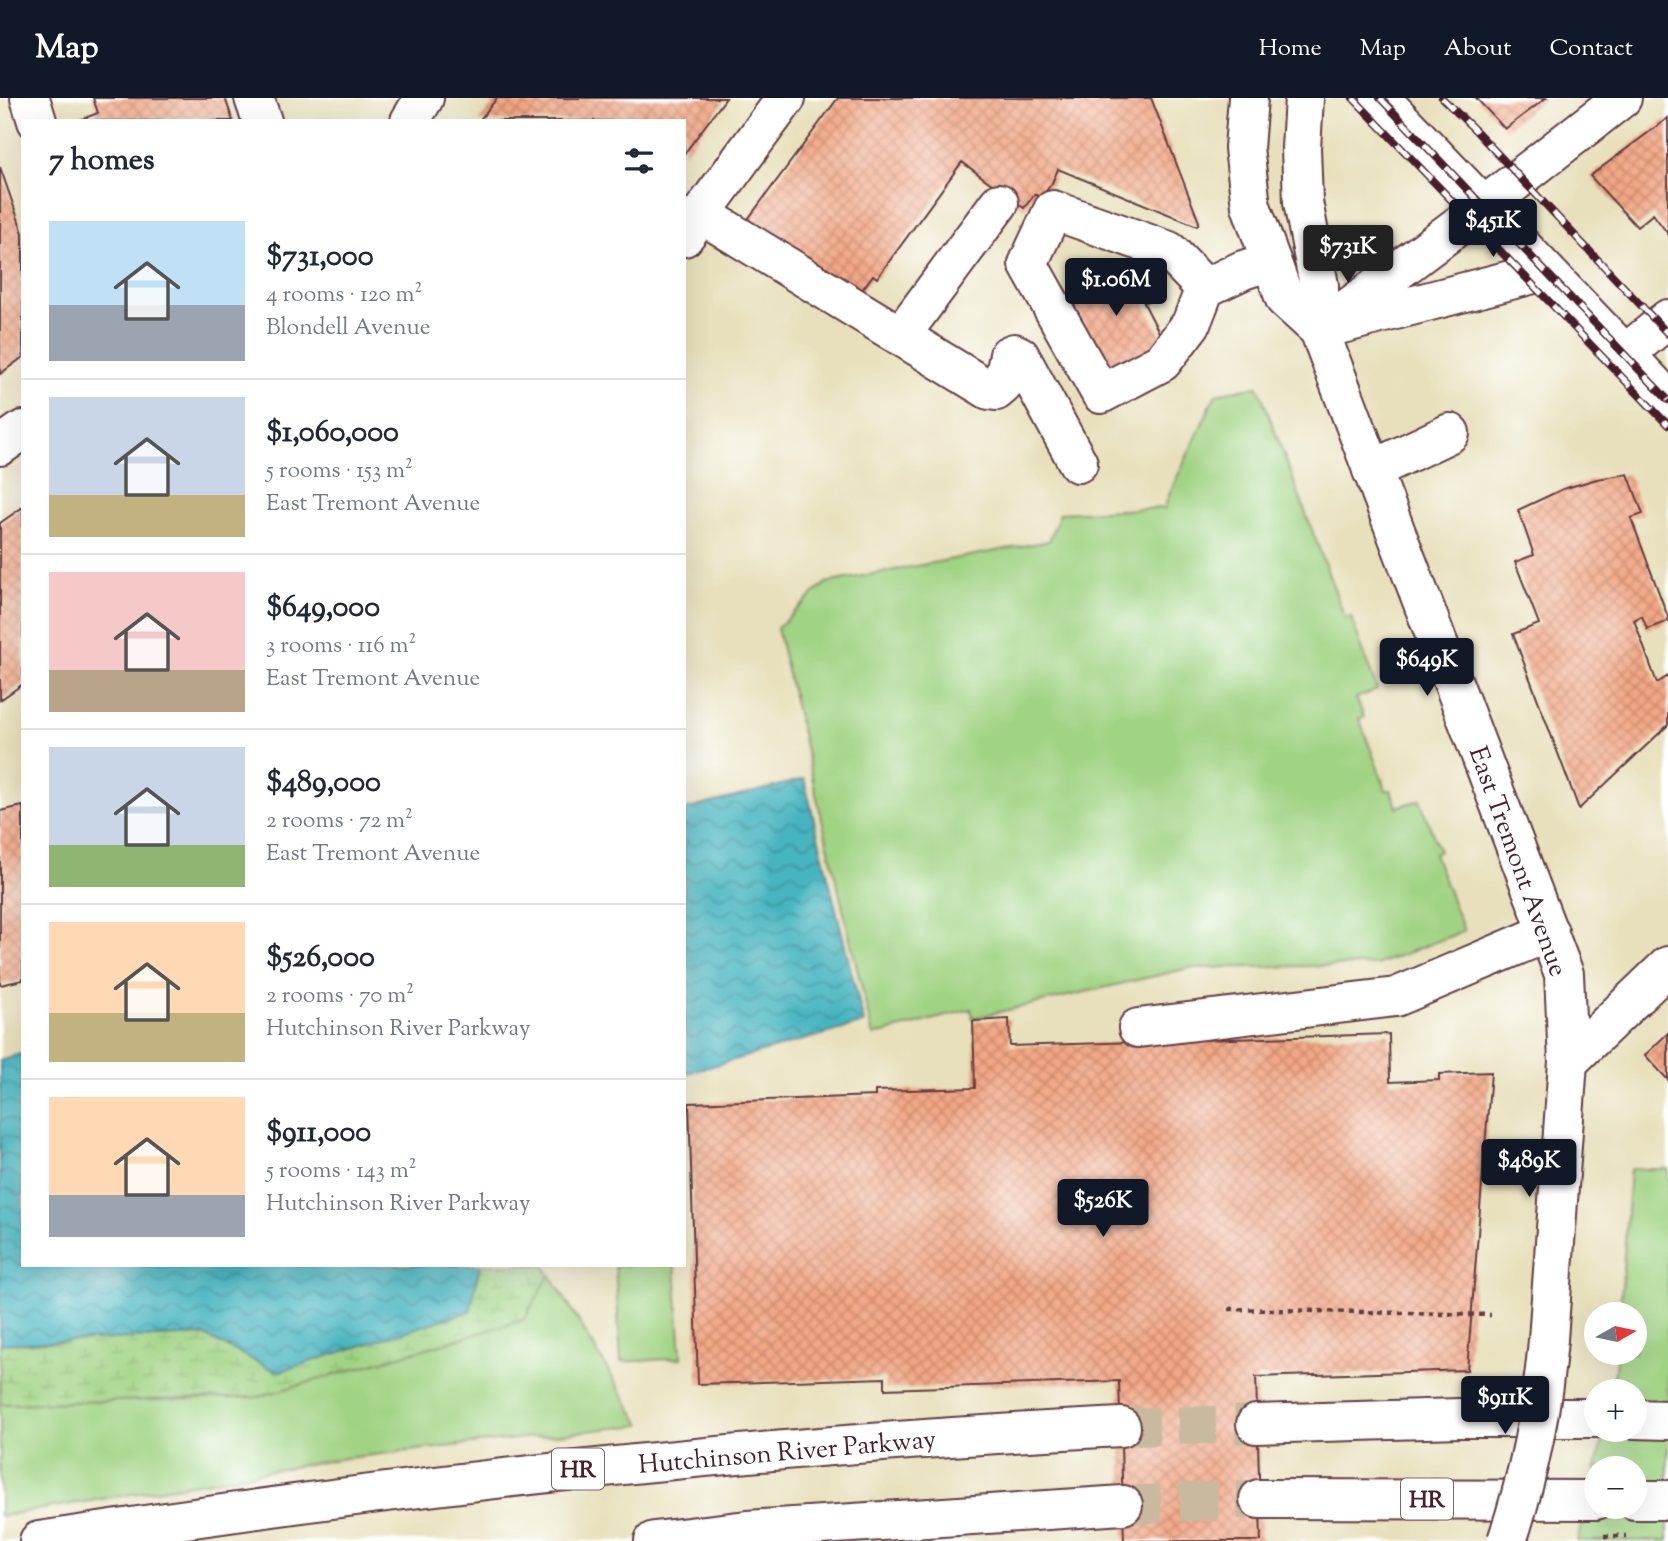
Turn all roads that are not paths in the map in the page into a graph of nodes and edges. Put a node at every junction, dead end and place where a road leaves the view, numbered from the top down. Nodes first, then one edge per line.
1 (30, 98) edge
2 (254, 98) edge
3 (424, 98) edge
4 (786, 98) edge
5 (1248, 98) edge
6 (1304, 98) edge
7 (1380, 98) edge
8 (1622, 98) edge
9 (36, 119) edge
10 (261, 119) edge
11 (411, 119) edge
12 (999, 203) dead end
13 (1483, 208) junction
14 (693, 225) edge
15 (1270, 261) junction
16 (1545, 271) junction
17 (1205, 288) junction
18 (1668, 319) edge
19 (1319, 330) junction
20 (901, 335) junction
21 (1625, 354) junction
22 (1668, 399) edge
23 (21, 431) edge
24 (1450, 433) dead end
25 (0, 446) edge
26 (1078, 463) dead end
27 (1371, 470) junction
28 (1549, 932) junction
29 (1667, 969) edge
30 (1138, 1028) dead end
31 (1568, 1062) junction
32 (1584, 1418) edge
33 (1647, 1419) edge
34 (1668, 1419) edge
35 (1256, 1424) tunnel mouth
36 (1121, 1427) tunnel mouth
37 (1259, 1499) tunnel mouth
38 (1668, 1500) edge
39 (1123, 1505) tunnel mouth
40 (1647, 1511) edge
41 (1584, 1517) edge
42 (39, 1541) edge
43 (654, 1541) edge
44 (1507, 1541) edge

1 - 9 main road
2 - 10 main road
3 - 11 main road
4 - 14 main road
5 - 15 main road, East Tremont Avenue
6 - 19 main road, East Tremont Avenue
7 - 13 main road
8 - 13 main road
12 - 20 main road
13 - 16 main road
13 - 19 main road
14 - 20 main road
15 - 17 main road
15 - 19 main road, East Tremont Avenue
16 - 19 main road
16 - 21 main road
17 - 17 main road
18 - 21 main road
19 - 27 main road, East Tremont Avenue
20 - 26 main road
21 - 22 main road
23 - 25 main road
24 - 27 main road
27 - 28 main road, East Tremont Avenue
28 - 30 main road
28 - 31 main road, East Tremont Avenue
29 - 31 main road
31 - 44 main road, East Tremont Avenue, bridge
32 - 35 main road
33 - 34 main road
36 - 42 main road, Hutchinson River Parkway / HR
37 - 41 main road, HR
38 - 40 main road
39 - 43 main road

